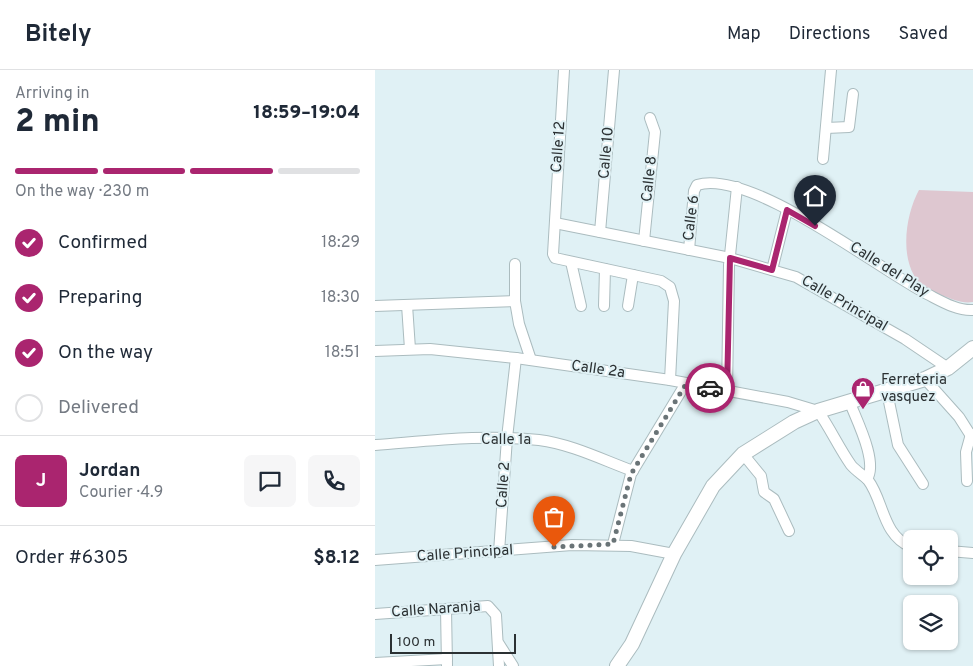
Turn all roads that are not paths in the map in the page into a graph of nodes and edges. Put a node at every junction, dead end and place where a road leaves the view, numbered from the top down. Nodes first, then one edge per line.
1 (564, 70) edge
2 (831, 70) edge
3 (611, 71) edge
4 (853, 94) dead end
5 (650, 118) dead end
6 (826, 128) junction
7 (823, 159) dead end
8 (697, 186) joint
9 (737, 187) junction
10 (787, 210) junction
11 (555, 223) junction
12 (600, 232) junction
13 (644, 241) junction
14 (689, 250) junction
15 (730, 258) junction
16 (571, 262) junction
17 (515, 264) dead end
18 (605, 269) junction
19 (772, 270) junction
20 (633, 275) junction
21 (515, 302) junction
22 (407, 305) junction
23 (375, 306) edge
24 (581, 306) dead end
25 (604, 306) dead end
26 (628, 306) dead end
27 (973, 310) edge
28 (973, 348) edge
29 (410, 349) junction
30 (375, 352) edge
31 (516, 358) junction
32 (531, 360) junction
33 (948, 368) junction
34 (669, 380) junction
35 (925, 380) junction
36 (686, 384) junction
37 (727, 391) junction
38 (887, 392) junction
39 (850, 402) junction
40 (818, 411) junction
41 (972, 436) edge
42 (507, 438) junction
43 (375, 446) edge
44 (743, 454) junction
45 (633, 471) junction
46 (867, 479) junction
47 (967, 481) dead end
48 (923, 484) dead end
49 (789, 531) dead end
50 (903, 542) edge
51 (613, 544) junction
52 (499, 552) junction
53 (958, 552) edge
54 (973, 553) edge
55 (674, 554) junction
56 (375, 560) edge
57 (446, 609) junction
58 (375, 614) edge
59 (497, 641) junction
60 (447, 662) edge
61 (375, 664) edge
62 (499, 666) edge
63 (513, 666) edge
64 (617, 666) edge

1 - 11 street, Calle 12
2 - 6 street
3 - 12 street, Calle 10
4 - 6 street
5 - 13 street, Calle 8
6 - 7 street
8 - 9 street, Calle del Play
8 - 14 street, Calle 6
9 - 10 street, Calle del Play
9 - 15 street
10 - 19 street
10 - 27 street, Calle del Play
11 - 12 street, Calle Principal
11 - 16 street, Calle 12
12 - 13 street, Calle Principal
13 - 14 street, Calle Principal
14 - 15 street, Calle Principal
15 - 19 street, Calle Principal
15 - 37 street
16 - 18 street
16 - 24 street
17 - 21 street
18 - 20 street
18 - 25 street
19 - 33 street, Calle Principal
20 - 26 street
20 - 34 street
21 - 22 street
21 - 32 street
22 - 23 street
22 - 29 street
28 - 33 main road
29 - 30 street, Calle 2a
29 - 31 street, Calle 2a
31 - 32 street, Calle 2a
31 - 42 street, Calle 2
32 - 34 street, Calle 2a
33 - 35 main road
34 - 36 street, Calle 2a
35 - 38 main road
35 - 41 street
36 - 37 street, Calle 2a
36 - 45 street
37 - 40 street, Calle 2a
38 - 39 main road
38 - 48 street
39 - 40 main road
39 - 46 street
40 - 44 main road
40 - 46 street
41 - 47 street
42 - 43 street, Calle 1a
42 - 45 street, Calle 1a
42 - 52 street, Calle 2
44 - 49 street
44 - 55 main road
45 - 51 street
46 - 50 street
51 - 52 street, Calle Principal
51 - 55 street, Calle Principal
52 - 56 street, Calle Principal
53 - 54 street
55 - 64 main road
57 - 58 street, Calle Naranja
57 - 59 street, Calle Naranja
57 - 60 street
59 - 62 street
59 - 63 street
60 - 61 street

